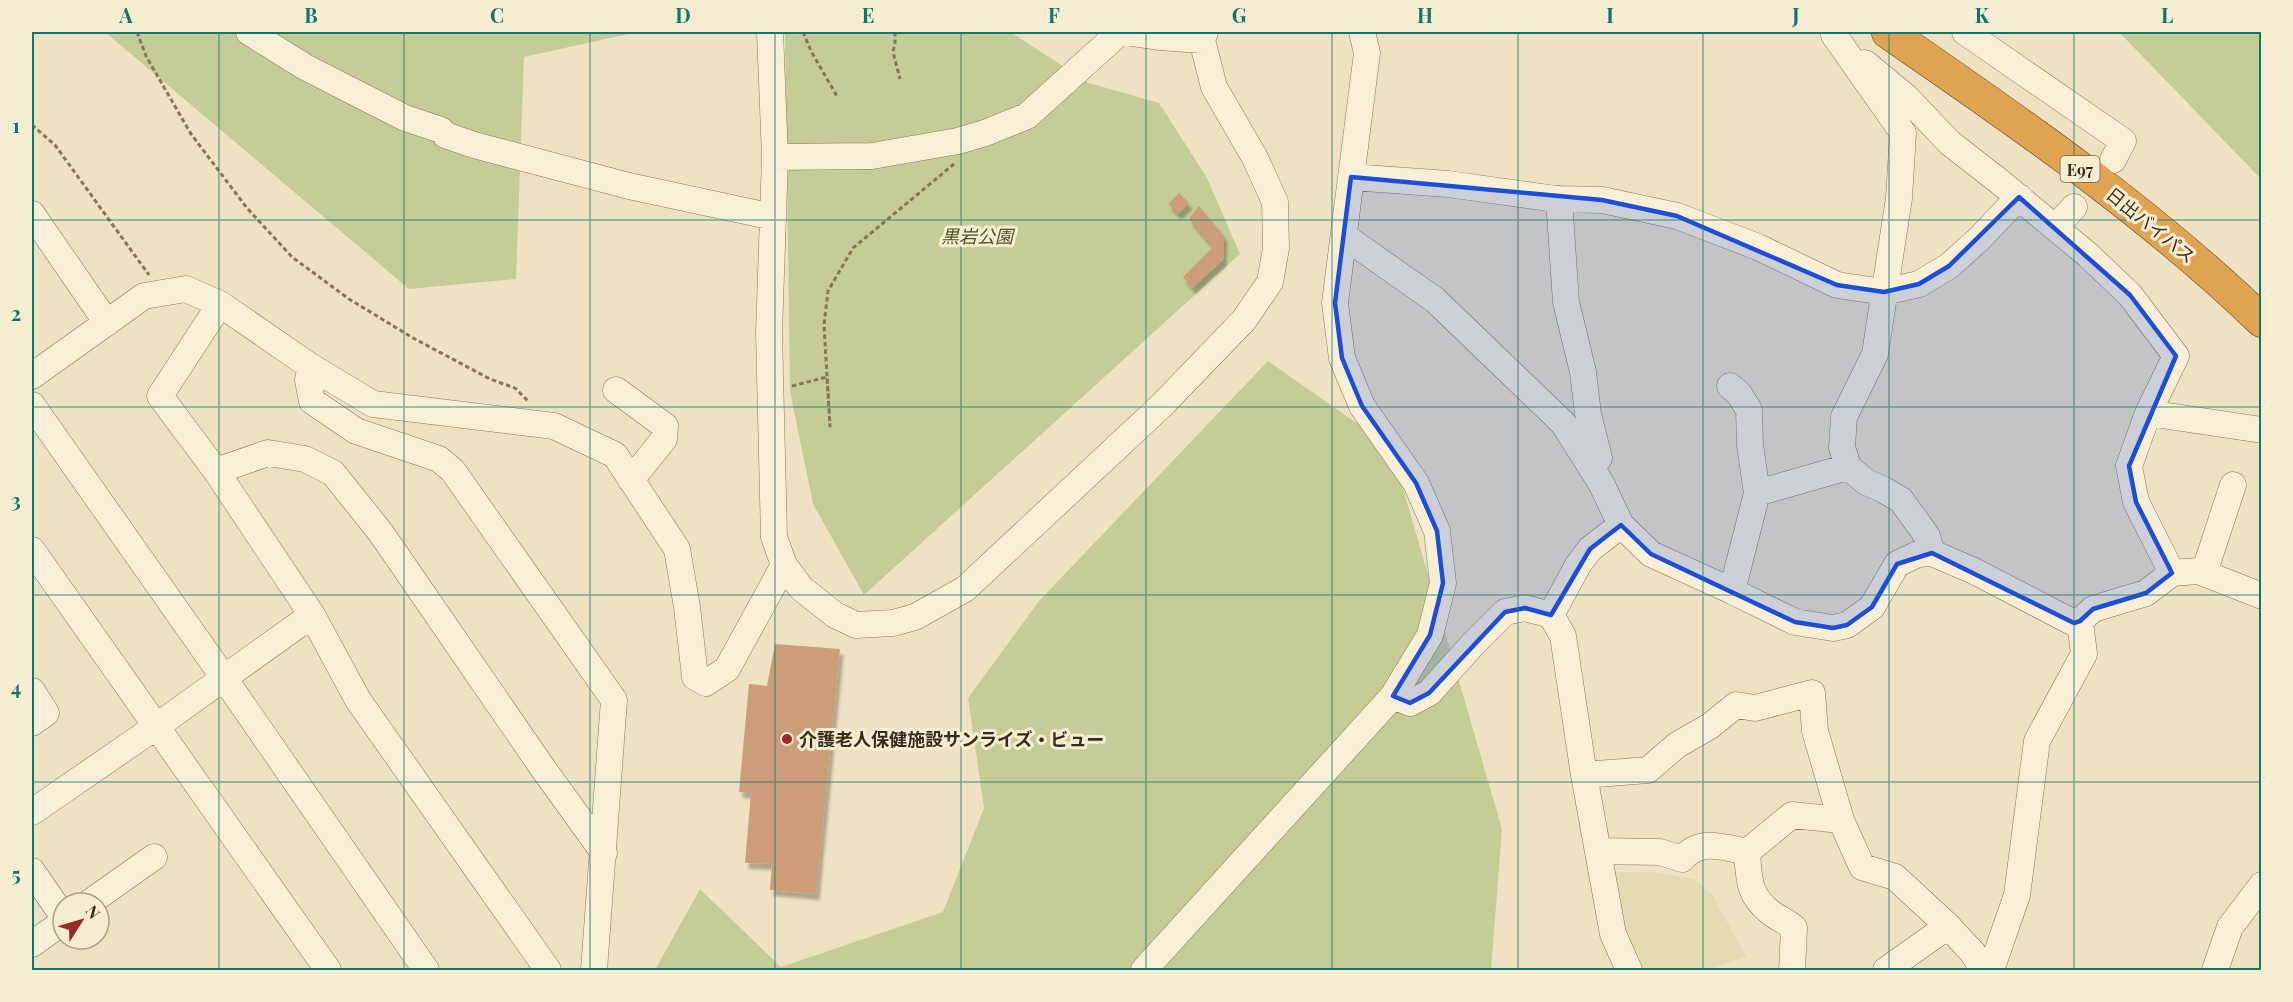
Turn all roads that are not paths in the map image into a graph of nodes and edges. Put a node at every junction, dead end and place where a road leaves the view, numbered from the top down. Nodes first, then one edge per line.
1 (249, 32) edge
2 (770, 32) edge
3 (1122, 32) edge
4 (1362, 32) edge
5 (1888, 32) edge
6 (1965, 32) edge
7 (1831, 33) edge
8 (1203, 36) edge
9 (775, 157) junction
10 (2113, 160) dead end
11 (1351, 177) junction
12 (2019, 197) junction
13 (1559, 199) junction
14 (2074, 207) dead end
15 (32, 214) edge
16 (773, 217) junction
17 (2056, 226) junction
18 (1344, 236) junction
19 (1884, 292) junction
20 (220, 304) junction
21 (2262, 321) edge
22 (107, 323) junction
23 (310, 366) junction
24 (32, 376) edge
25 (1730, 386) dead end
26 (616, 390) dead end
27 (32, 405) edge
28 (2148, 413) junction
29 (2262, 430) edge
30 (1591, 467) junction
31 (1848, 467) junction
32 (216, 471) junction
33 (631, 480) junction
34 (2233, 485) dead end
35 (1757, 494) junction
36 (1621, 525) junction
37 (32, 550) edge
38 (1932, 553) junction
39 (784, 565) junction
40 (2172, 573) junction
41 (2204, 573) junction
42 (1732, 591) junction
43 (2262, 596) edge
44 (312, 615) junction
45 (1551, 615) junction
46 (2080, 621) junction
47 (224, 678) junction
48 (32, 692) edge
49 (1393, 696) junction
50 (32, 723) edge
51 (157, 726) junction
52 (1584, 775) junction
53 (32, 812) edge
54 (1841, 820) junction
55 (1598, 851) junction
56 (1747, 852) junction
57 (604, 853) junction
58 (153, 857) dead end
59 (32, 871) edge
60 (2262, 885) edge
61 (106, 891) edge
62 (51, 899) edge
63 (1948, 926) junction
64 (51, 931) edge
65 (32, 944) edge
66 (328, 970) edge
67 (426, 970) edge
68 (548, 970) edge
69 (594, 970) edge
70 (1144, 970) edge
71 (1629, 970) edge
72 (1792, 970) edge
73 (1886, 970) edge
74 (1983, 970) edge
75 (1991, 970) edge
76 (2215, 970) edge

1 - 16 street
2 - 9 street
3 - 8 street
3 - 9 street
4 - 11 street
5 - 21 highway, 日出バイパス / E97
6 - 10 street
7 - 12 street
7 - 19 street
8 - 39 street
9 - 16 street
11 - 13 street
11 - 18 street
12 - 17 street
12 - 19 street
13 - 19 street
13 - 30 street
14 - 17 street
15 - 22 street
16 - 39 street
17 - 28 street
18 - 30 street
18 - 49 street
19 - 31 street
20 - 22 street
20 - 23 street
20 - 32 street
22 - 24 street
23 - 33 street
23 - 57 street
25 - 35 street
26 - 33 street
27 - 47 street
28 - 29 street
28 - 40 street
30 - 36 street
31 - 35 street
31 - 38 street
32 - 44 street
32 - 57 street
33 - 39 street
34 - 41 street
35 - 42 street
36 - 42 street
36 - 45 street
37 - 51 street
38 - 42 street
38 - 46 street
40 - 41 street
40 - 46 street
41 - 43 street
44 - 47 street
44 - 68 street
45 - 49 street
45 - 52 street
46 - 75 street
47 - 51 street
47 - 67 street
48 - 50 street
49 - 70 street
51 - 53 street
51 - 66 street
52 - 54 street
52 - 55 street
54 - 56 street
54 - 63 street
55 - 56 street
55 - 71 street
56 - 72 street
57 - 69 street
58 - 61 street
59 - 62 street
60 - 76 street
63 - 73 street
63 - 74 street
64 - 65 street

